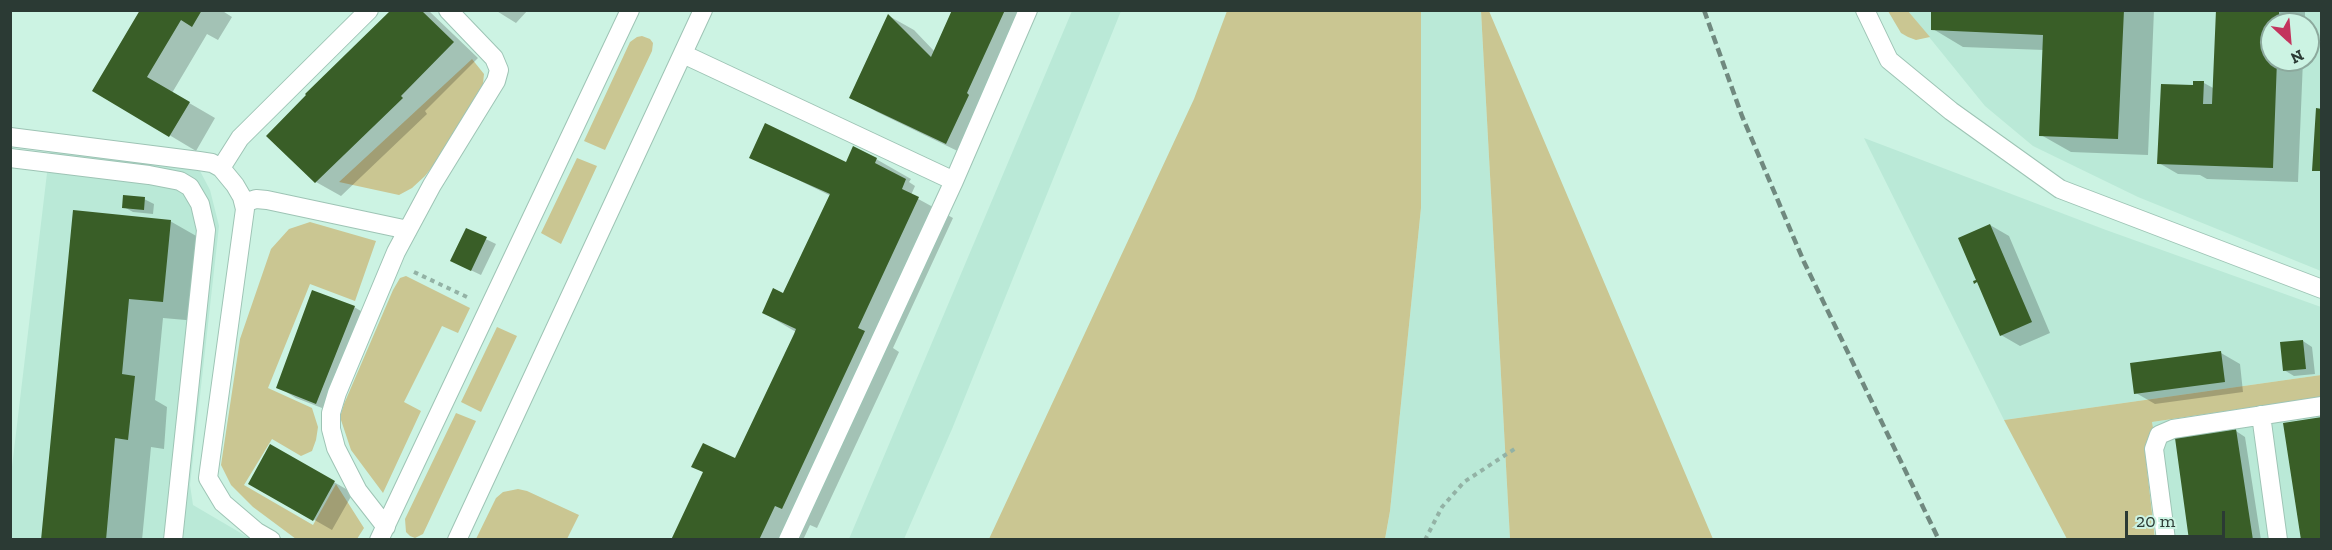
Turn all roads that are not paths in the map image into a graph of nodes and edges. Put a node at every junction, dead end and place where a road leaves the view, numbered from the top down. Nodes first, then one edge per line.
1 (369, 10) edge
2 (448, 10) edge
3 (630, 10) edge
4 (703, 10) edge
5 (1028, 10) edge
6 (1865, 10) edge
7 (683, 54) junction
8 (10, 137) edge
9 (10, 158) edge
10 (221, 168) junction
11 (954, 182) junction
12 (244, 203) junction
13 (408, 230) junction
14 (2322, 289) edge
15 (2322, 406) edge
16 (2261, 415) junction
17 (382, 533) edge
18 (173, 540) edge
19 (271, 540) edge
20 (457, 540) edge
21 (788, 540) edge
22 (2166, 540) edge
23 (2278, 540) edge

1 - 10 lane
2 - 13 lane
3 - 17 lane
4 - 7 lane
5 - 11 lane
6 - 14 lane
7 - 11 lane
7 - 20 lane
8 - 10 lane
9 - 18 lane
10 - 12 lane
11 - 21 lane
12 - 13 lane
12 - 19 lane
13 - 17 lane
15 - 16 lane
16 - 22 lane
16 - 23 lane

